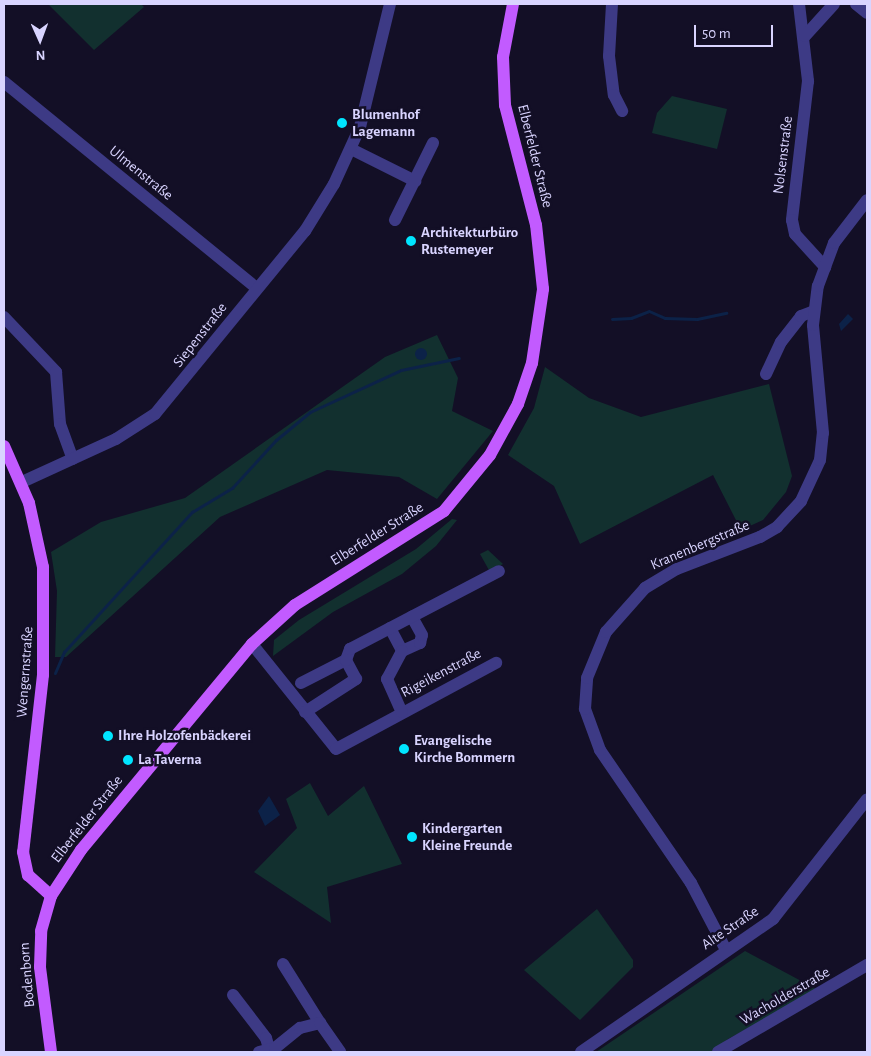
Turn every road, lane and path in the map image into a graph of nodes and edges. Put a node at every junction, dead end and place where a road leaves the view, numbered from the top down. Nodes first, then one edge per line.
1 (390, 4) edge
2 (513, 4) edge
3 (612, 4) edge
4 (799, 4) edge
5 (834, 4) edge
6 (856, 4) edge
7 (867, 12) edge
8 (805, 36) junction
9 (4, 82) edge
10 (622, 111) dead end
11 (433, 143) dead end
12 (351, 149) junction
13 (415, 181) junction
14 (867, 200) edge
15 (395, 220) dead end
16 (825, 267) junction
17 (257, 288) junction
18 (814, 311) junction
19 (4, 317) edge
20 (766, 374) dead end
21 (4, 446) edge
22 (73, 459) junction
23 (22, 482) junction
24 (498, 571) dead end
25 (412, 617) junction
26 (390, 628) junction
27 (252, 644) junction
28 (402, 651) junction
29 (346, 660) junction
30 (496, 663) dead end
31 (300, 683) dead end
32 (305, 712) junction
33 (402, 712) junction
34 (867, 799) edge
35 (50, 896) junction
36 (726, 950) junction
37 (283, 964) dead end
38 (867, 965) edge
39 (233, 995) dead end
40 (311, 1008) junction
41 (320, 1023) junction
42 (300, 1028) junction
43 (51, 1052) edge
44 (266, 1052) edge
45 (340, 1052) edge
46 (581, 1052) edge
47 (718, 1052) edge

1 - 12 street, Siepenstraße
2 - 27 main road, Elberfelder Straße
3 - 10 street
4 - 8 street, Nolsenstraße
5 - 8 street
6 - 7 street
8 - 16 street, Nolsenstraße
9 - 17 street, Ulmenstraße
11 - 13 street
12 - 13 street
12 - 17 street, Siepenstraße
13 - 15 street
14 - 16 street, Kranenbergstraße
16 - 18 street, Kranenbergstraße
17 - 22 street, Siepenstraße
18 - 20 street
18 - 36 street, Kranenbergstraße
19 - 22 street
21 - 23 main road, Wengernstraße
22 - 23 street, Siepenstraße
23 - 35 main road, Wengernstraße
24 - 25 street
25 - 26 street
25 - 28 street, Rigeikenstraße
26 - 28 street
26 - 29 street
27 - 32 street, Rigeikenstraße
27 - 35 main road, Elberfelder Straße
28 - 33 street, Rigeikenstraße
29 - 31 street
29 - 32 street
30 - 33 street, Rigeikenstraße
32 - 33 street, Rigeikenstraße
34 - 36 street, Alte Straße
35 - 43 main road, Bodenborn
36 - 46 street, Alte Straße
37 - 40 street
38 - 47 street, Wacholderstraße
39 - 44 street
40 - 41 street
40 - 42 street
41 - 42 street
41 - 45 street
42 - 44 street

